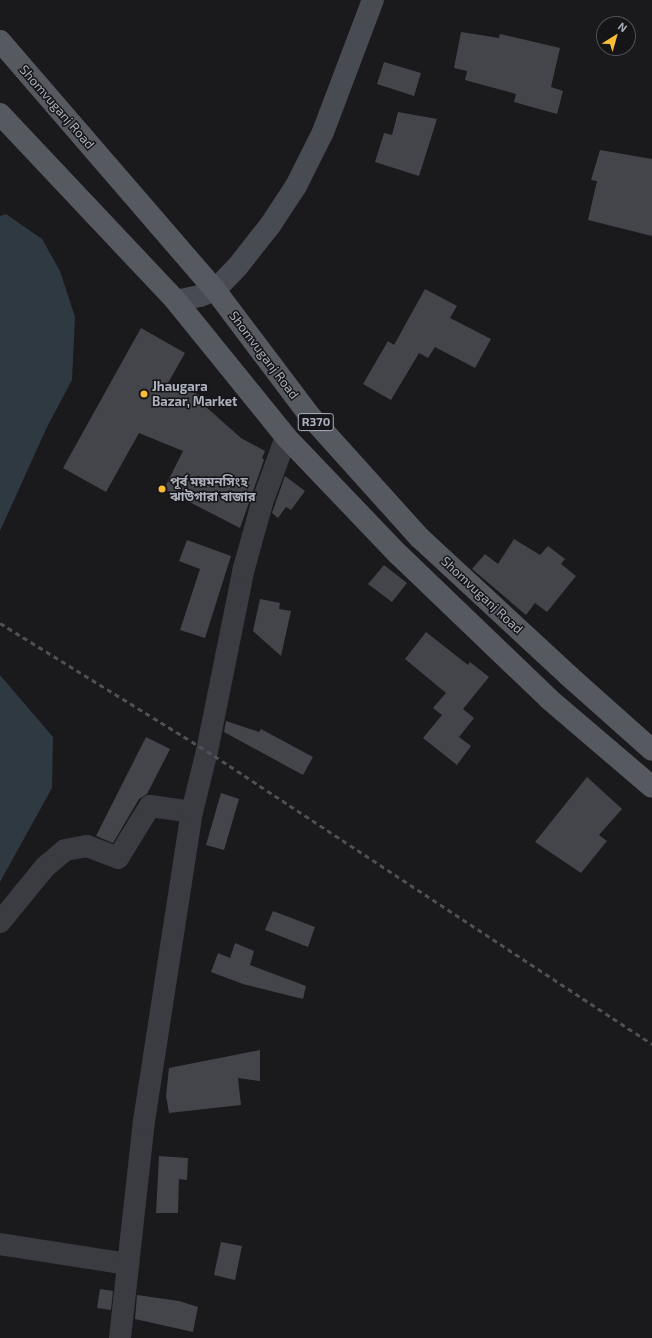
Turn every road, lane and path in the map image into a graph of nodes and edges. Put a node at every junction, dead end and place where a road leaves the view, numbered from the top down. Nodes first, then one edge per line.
1 (373, 0) edge
2 (0, 42) edge
3 (0, 114) edge
4 (215, 290) junction
5 (176, 301) junction
6 (286, 436) junction
7 (652, 750) edge
8 (652, 787) edge
9 (192, 812) junction
10 (0, 922) edge
11 (0, 1244) edge
12 (128, 1264) junction
13 (120, 1338) edge

1 - 4 street
2 - 4 main road, Shomvuganj Road / R370
3 - 5 main road, R370
4 - 5 street
4 - 7 main road, Shomvuganj Road / R370
5 - 6 main road, R370
6 - 8 main road, R370
6 - 9 street
9 - 10 street
9 - 12 street
11 - 12 street
12 - 13 street

